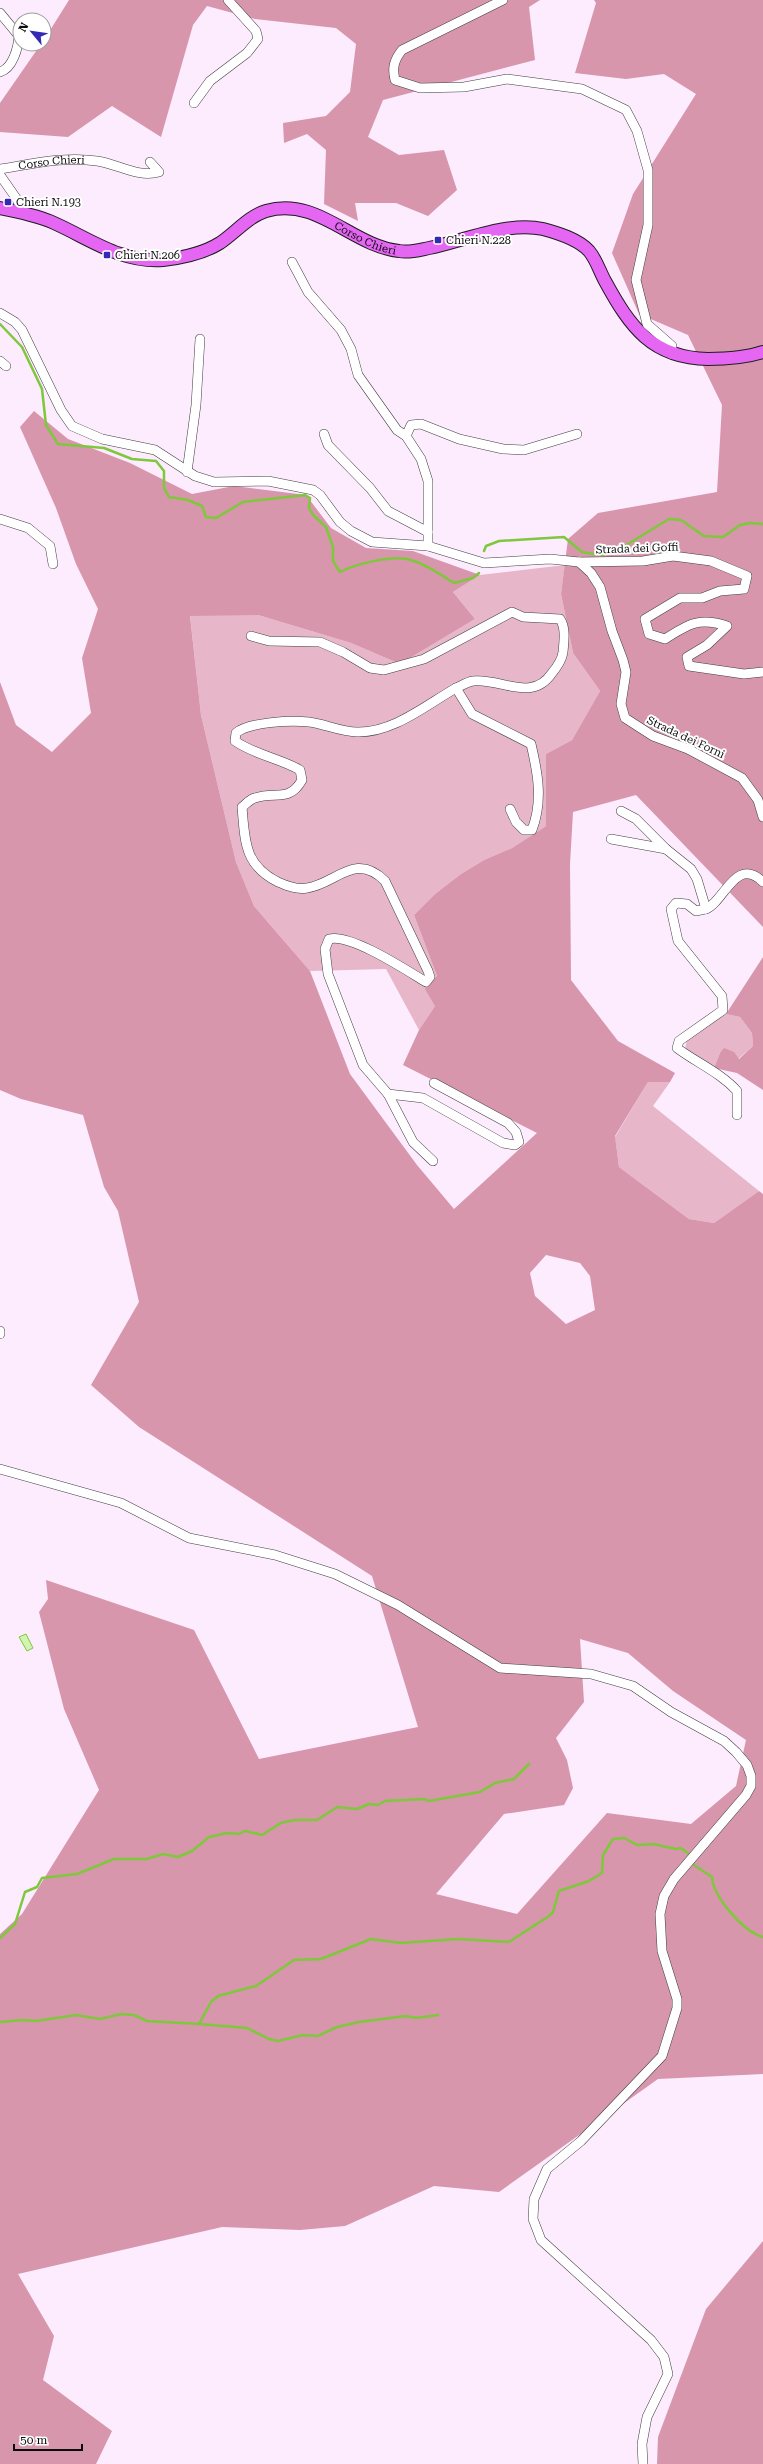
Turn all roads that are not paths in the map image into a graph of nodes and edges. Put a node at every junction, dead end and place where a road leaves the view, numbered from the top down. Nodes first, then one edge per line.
1 (228, 0) edge
2 (503, 0) edge
3 (0, 14) edge
4 (0, 72) edge
5 (194, 103) dead end
6 (150, 162) dead end
7 (0, 169) edge
8 (0, 175) edge
9 (0, 208) edge
10 (24, 213) junction
11 (292, 262) dead end
12 (0, 313) edge
13 (200, 339) dead end
14 (763, 352) edge
15 (671, 354) junction
16 (324, 434) dead end
17 (577, 434) dead end
18 (406, 436) junction
19 (186, 472) junction
20 (0, 519) edge
21 (428, 532) junction
22 (428, 546) junction
23 (579, 562) junction
24 (53, 564) dead end
25 (251, 636) dead end
26 (763, 672) edge
27 (456, 688) junction
28 (510, 809) dead end
29 (621, 811) dead end
30 (763, 817) edge
31 (611, 839) dead end
32 (666, 849) junction
33 (763, 882) edge
34 (706, 909) junction
35 (434, 1083) dead end
36 (388, 1094) junction
37 (737, 1115) dead end
38 (433, 1161) dead end
39 (0, 1469) edge
40 (643, 2464) edge

1 - 5 street
2 - 15 street
3 - 4 street
6 - 7 street, Corso Chieri
8 - 10 street
9 - 10 main road, Corso Chieri
10 - 15 main road, Corso Chieri
11 - 18 street
12 - 19 street
13 - 19 street
14 - 15 main road, Corso Chieri
16 - 21 street
17 - 18 street
18 - 21 street
19 - 22 street
20 - 24 street
21 - 22 street
22 - 23 street
23 - 26 street, Strada dei Goffi
23 - 30 street, Strada dei Forni
25 - 27 street
27 - 28 street
27 - 36 street
29 - 32 street
31 - 32 street
32 - 34 street
33 - 34 street
34 - 37 street
35 - 36 street
36 - 38 street
39 - 40 street

